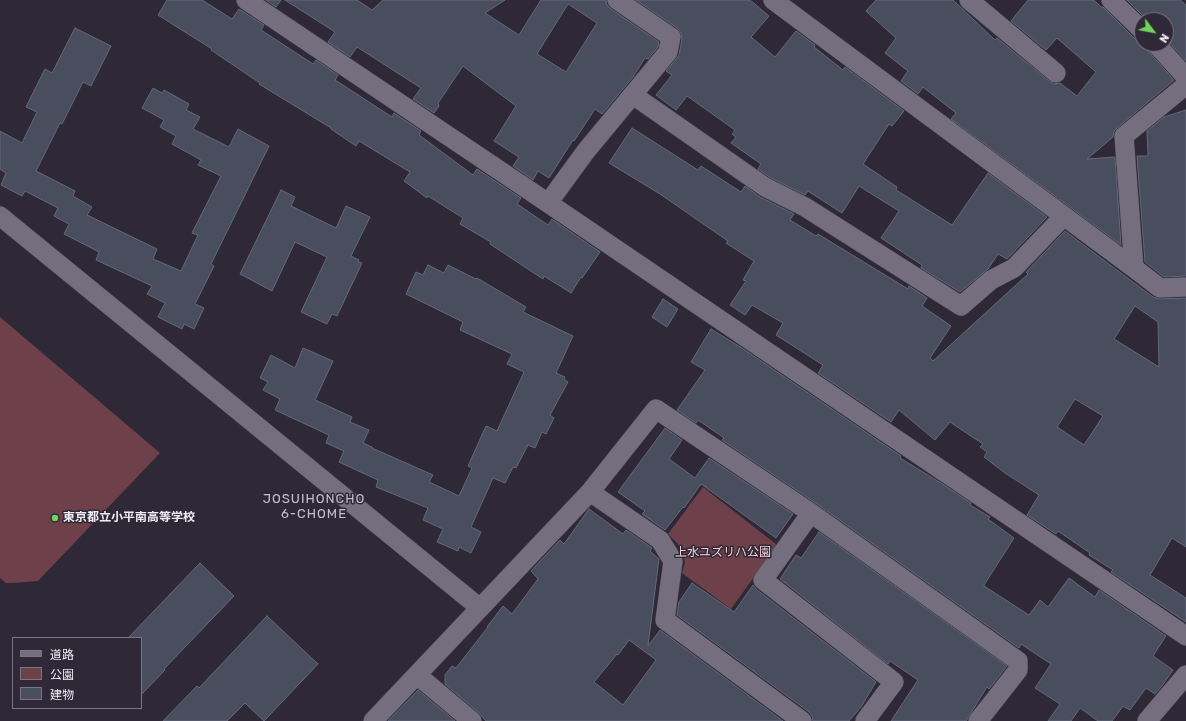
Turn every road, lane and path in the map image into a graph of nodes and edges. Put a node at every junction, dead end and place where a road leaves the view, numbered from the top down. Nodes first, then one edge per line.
1 (246, 0) edge
2 (617, 0) edge
3 (773, 0) edge
4 (969, 0) edge
5 (1111, 0) edge
6 (1134, 22) edge
7 (1163, 52) edge
8 (1056, 73) dead end
9 (1186, 77) edge
10 (1186, 85) edge
11 (633, 94) junction
12 (548, 203) junction
13 (0, 216) edge
14 (1064, 216) junction
15 (1134, 268) junction
16 (1186, 287) edge
17 (590, 492) junction
18 (812, 513) junction
19 (480, 608) junction
20 (1186, 636) edge
21 (417, 675) junction
22 (1186, 675) edge
23 (373, 721) edge
24 (472, 721) edge
25 (802, 721) edge
26 (865, 721) edge
27 (978, 721) edge
28 (1147, 721) edge

1 - 12 street
2 - 11 street
3 - 14 street
4 - 8 street
5 - 6 street
7 - 9 street
10 - 15 street
11 - 12 street
11 - 14 street
12 - 20 street
13 - 19 street
14 - 15 street
15 - 16 street
17 - 18 street
17 - 19 street
17 - 25 street
18 - 26 street
18 - 27 street
19 - 21 street
21 - 23 street
21 - 24 street
22 - 28 street

